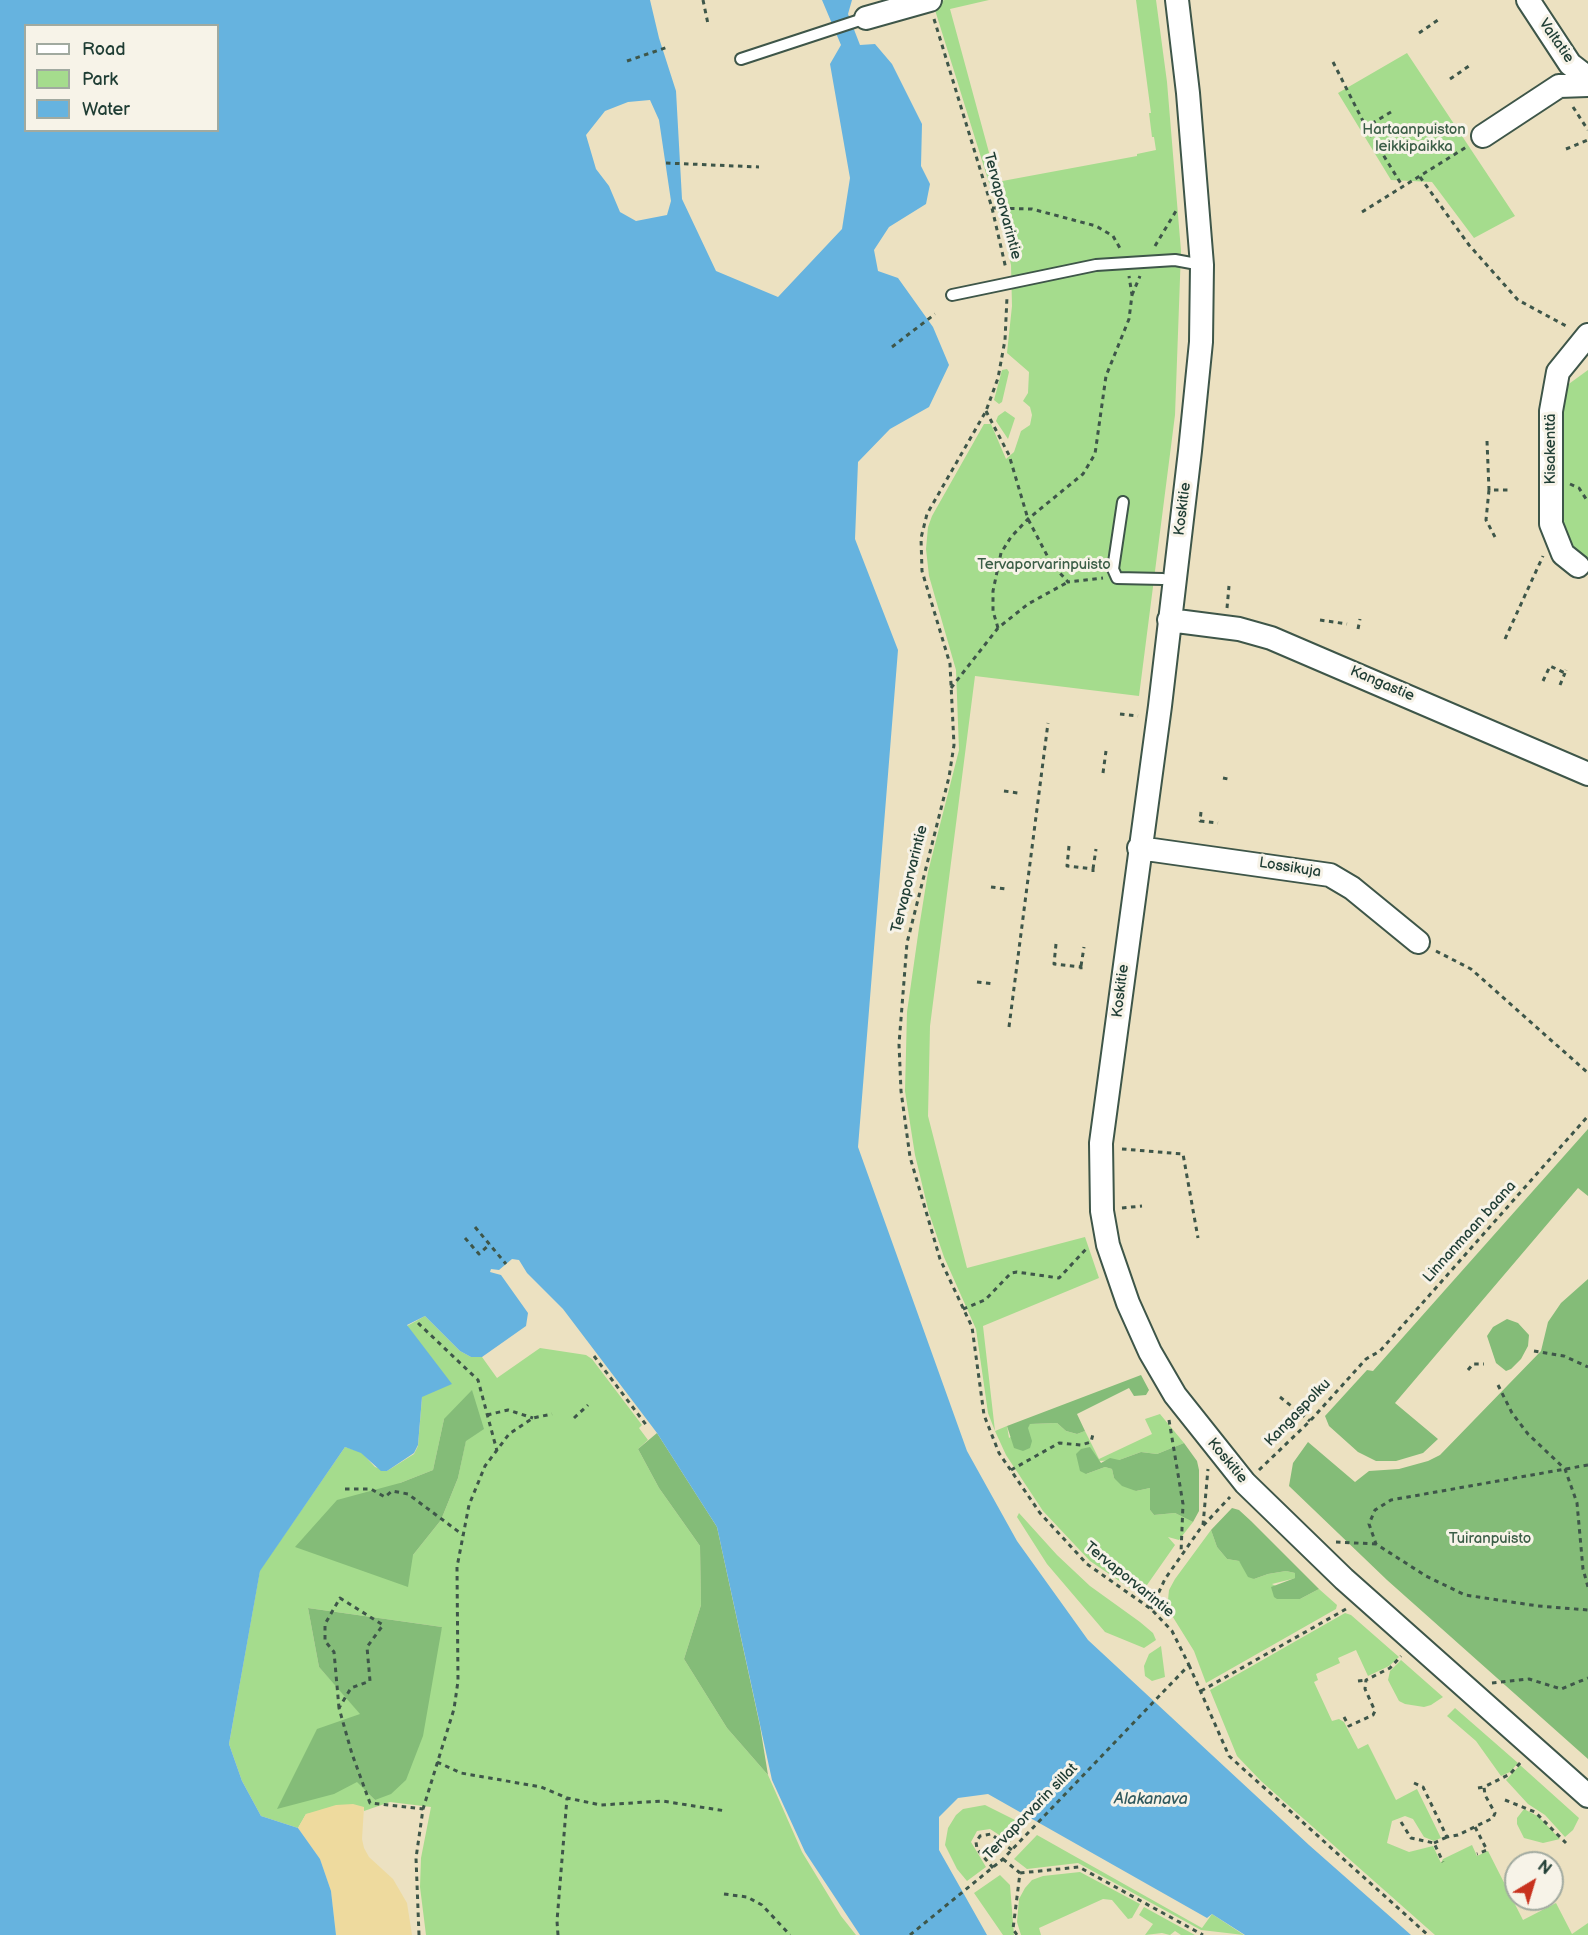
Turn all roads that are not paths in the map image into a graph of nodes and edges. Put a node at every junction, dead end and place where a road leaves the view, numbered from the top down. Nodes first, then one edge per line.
1 (929, 0) edge
2 (1177, 0) edge
3 (1527, 0) edge
4 (866, 18) joint
5 (741, 59) dead end
6 (1588, 78) edge
7 (1588, 85) edge
8 (1483, 136) road end
9 (1202, 265) junction
10 (952, 295) dead end
11 (1587, 336) edge
12 (1123, 502) dead end
13 (1578, 566) dead end
14 (1163, 579) dead end
15 (1169, 620) junction
16 (1588, 774) edge
17 (1139, 848) junction
18 (1418, 942) road end
19 (1588, 1796) edge

1 - 4 street
2 - 9 street, Koskitie
3 - 6 street, Valtatie
4 - 5 lane
7 - 8 street
9 - 10 lane
9 - 15 street, Koskitie
11 - 13 street, Kisakenttä
12 - 14 lane
15 - 16 street, Kangastie
15 - 17 street, Koskitie
17 - 18 street, Lossikuja
17 - 19 street, Koskitie

